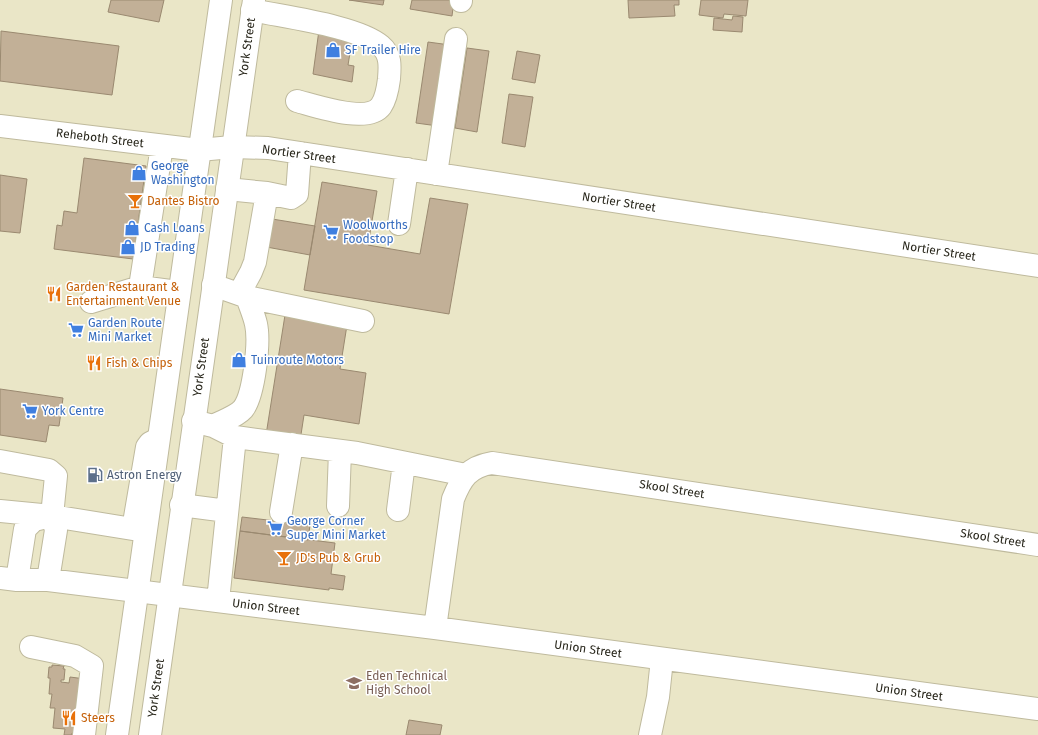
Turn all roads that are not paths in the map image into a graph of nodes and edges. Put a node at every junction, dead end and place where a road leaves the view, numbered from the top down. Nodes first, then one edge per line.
1 (221, 0) edge
2 (253, 5) edge
3 (456, 38) dead end
4 (297, 101) dead end
5 (0, 126) edge
6 (162, 146) junction
7 (232, 147) junction
8 (199, 150) junction
9 (300, 153) junction
10 (406, 170) junction
11 (436, 174) junction
12 (226, 188) junction
13 (266, 193) junction
14 (399, 224) dead end
15 (1038, 266) edge
16 (213, 285) junction
17 (140, 287) junction
18 (178, 292) junction
19 (243, 296) junction
20 (91, 302) dead end
21 (363, 320) dead end
22 (203, 423) junction
23 (235, 437) junction
24 (292, 444) junction
25 (340, 451) junction
26 (0, 461) edge
27 (404, 463) junction
28 (466, 475) junction
29 (182, 505) junction
30 (338, 506) dead end
31 (398, 510) dead end
32 (2, 511) edge
33 (227, 511) junction
34 (281, 512) dead end
35 (52, 516) junction
36 (25, 529) junction
37 (139, 530) junction
38 (1038, 545) edge
39 (9, 576) edge
40 (46, 580) junction
41 (137, 591) junction
42 (169, 595) junction
43 (218, 601) junction
44 (435, 628) junction
45 (31, 648) dead end
46 (662, 659) junction
47 (1038, 709) edge
48 (84, 735) edge
49 (117, 735) edge
50 (150, 735) edge
51 (650, 735) edge

1 - 8 street
2 - 4 street
2 - 7 street, York Street
3 - 11 street
5 - 6 street, Reheboth Street
6 - 8 street, Reheboth Street
6 - 17 street
7 - 8 street, Nortier Street
7 - 9 street, Nortier Street
7 - 12 street, York Street
8 - 18 street
9 - 10 street, Nortier Street
9 - 13 street
10 - 11 street, Nortier Street
10 - 14 street
11 - 15 street, Nortier Street
12 - 13 street
12 - 16 street, York Street
13 - 19 street
16 - 19 street
16 - 22 street, York Street
17 - 18 street
17 - 20 street
18 - 37 street
19 - 21 street
19 - 22 street
22 - 23 street
22 - 29 street, York Street
23 - 24 street
23 - 33 street
24 - 25 street
24 - 34 street
25 - 27 street
25 - 30 street
26 - 35 street
27 - 28 street
27 - 31 street
28 - 38 street, Skool Street
28 - 44 street, Skool Street
29 - 33 street
29 - 42 street, York Street
32 - 35 street
32 - 36 street
33 - 43 street
35 - 36 street
35 - 37 street
35 - 40 street
36 - 39 street
37 - 41 street
39 - 40 street, Union Street
40 - 41 street, Union Street
41 - 42 street, Union Street
41 - 49 street
42 - 43 street, Union Street
42 - 50 street, York Street
43 - 44 street, Union Street
44 - 46 street, Union Street
45 - 48 street
46 - 47 street, Union Street
46 - 51 street

